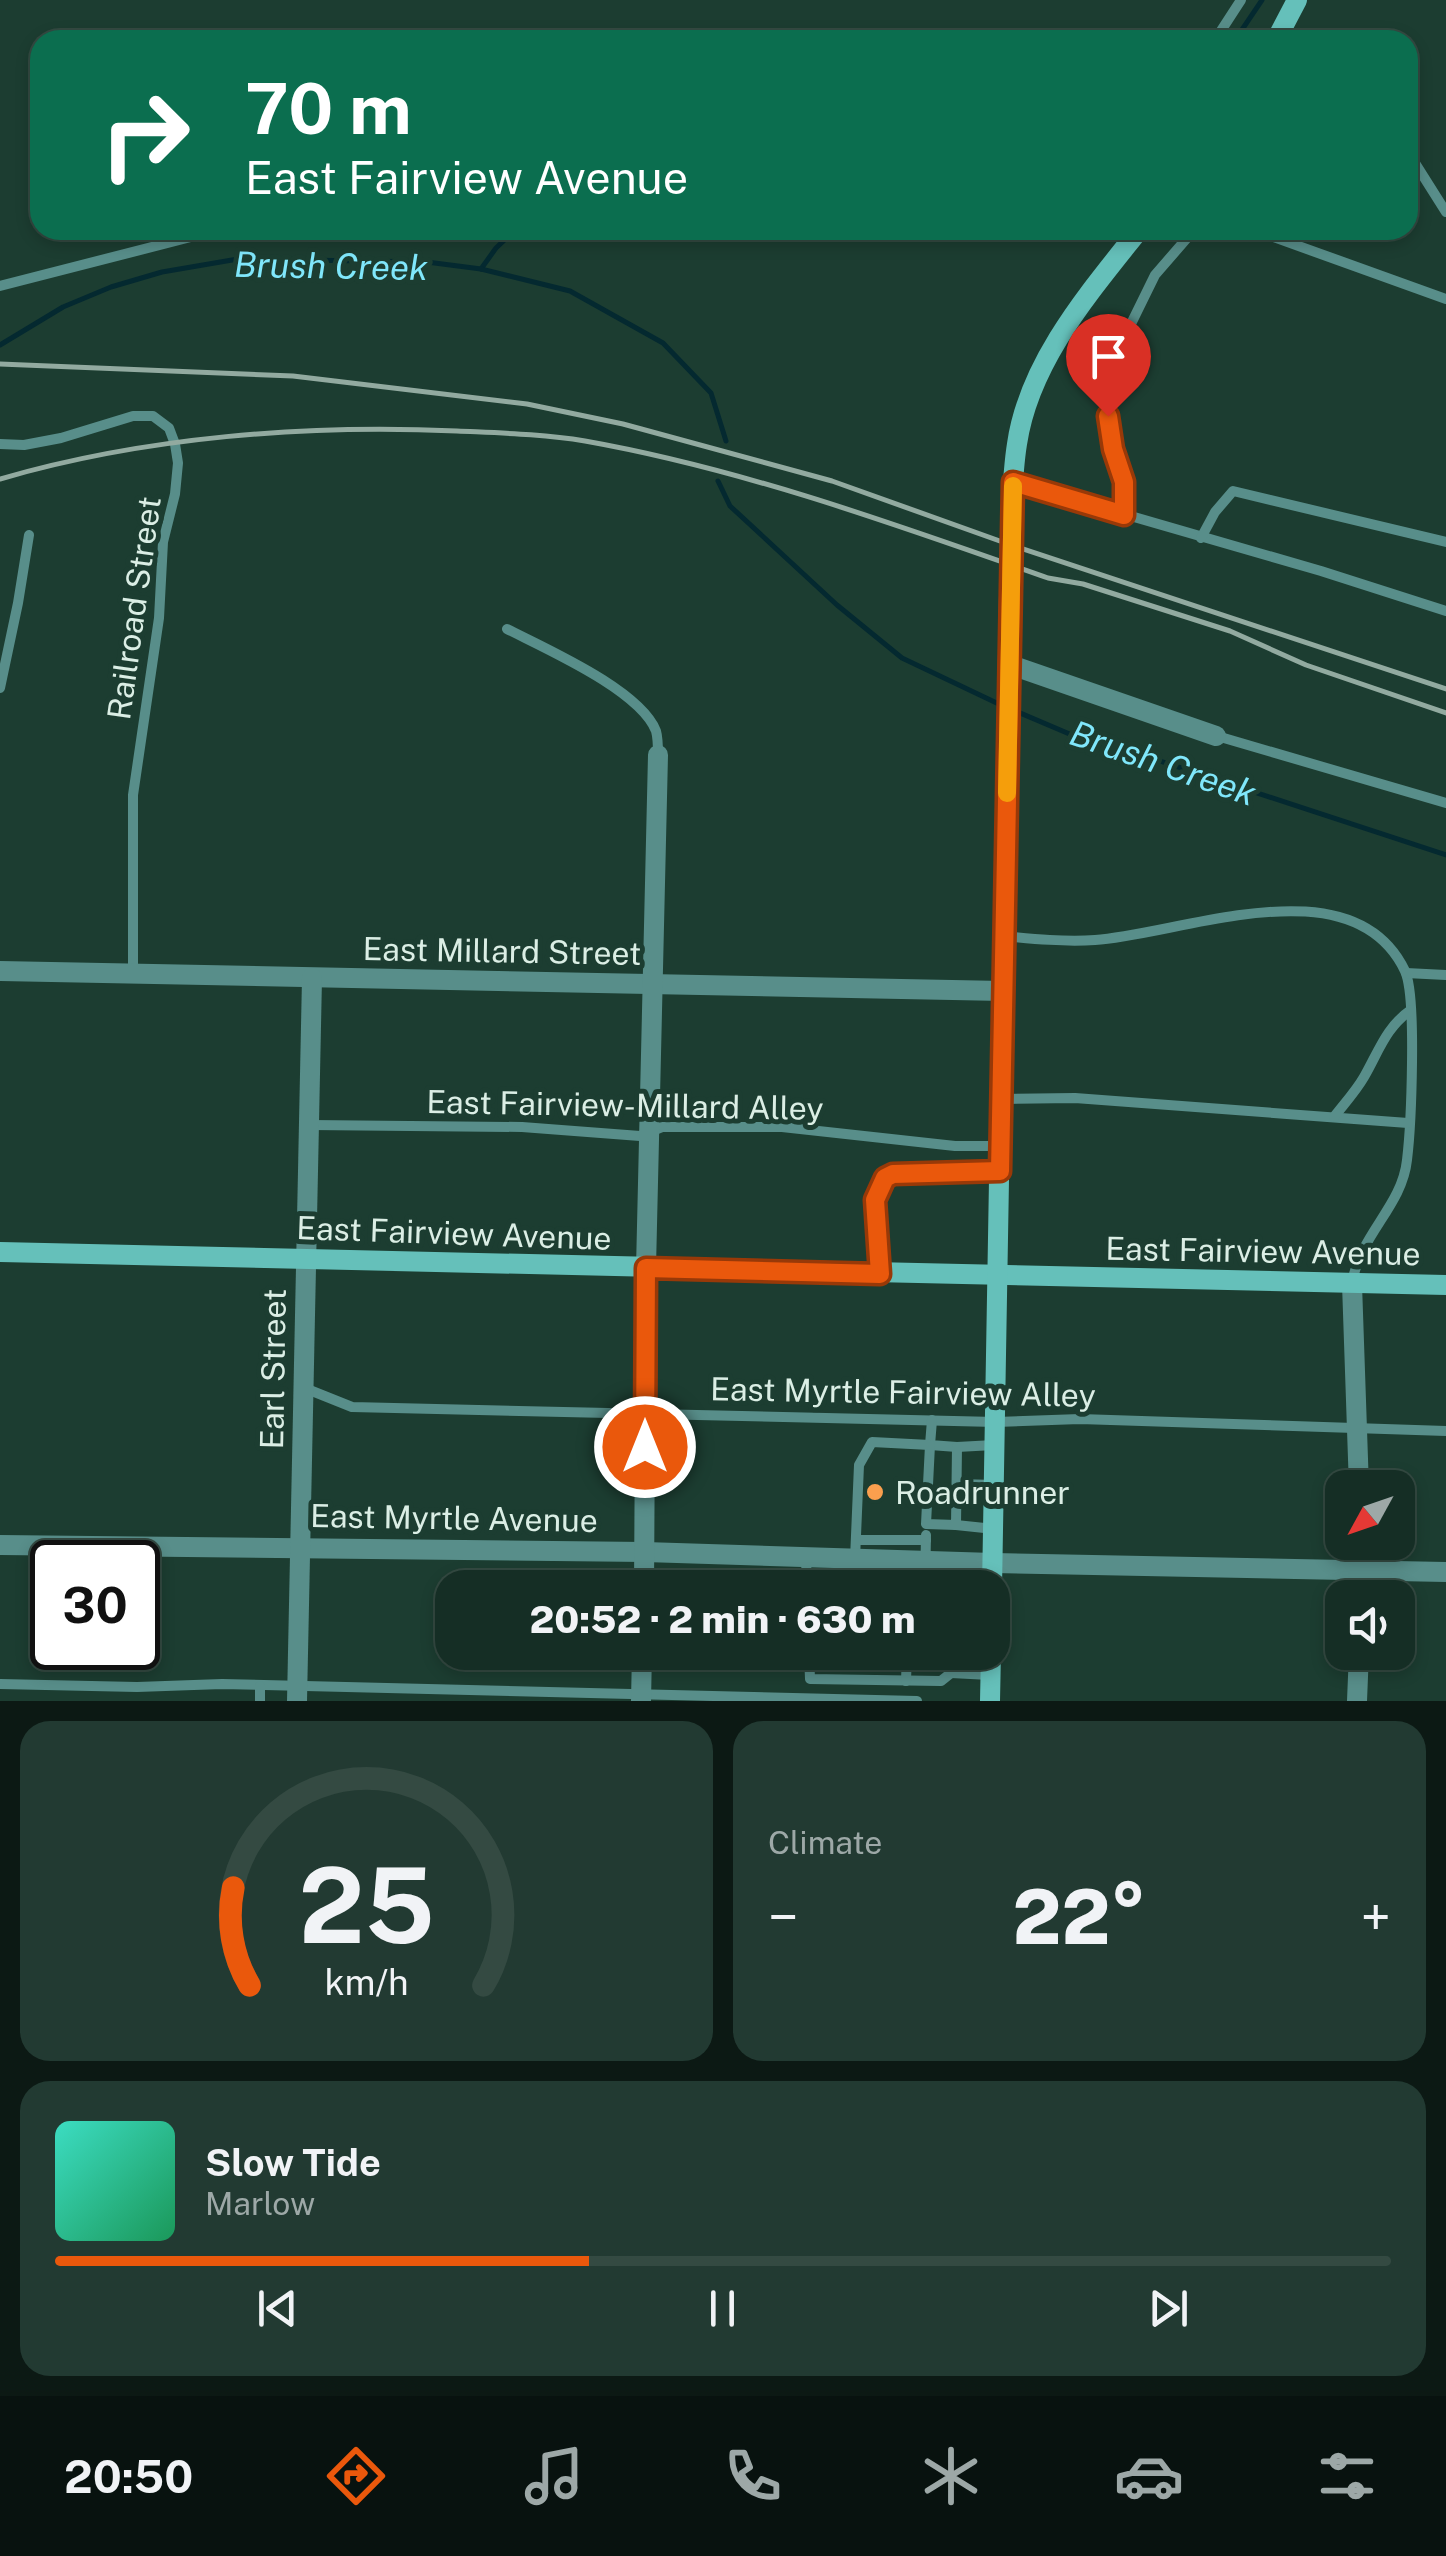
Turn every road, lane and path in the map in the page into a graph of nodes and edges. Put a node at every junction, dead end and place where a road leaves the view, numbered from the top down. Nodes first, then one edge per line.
1 (1241, 0) edge
2 (1296, 0) edge
3 (1222, 30) edge
4 (1281, 30) edge
5 (1418, 168) edge
6 (1446, 212) edge
7 (179, 240) edge
8 (1131, 240) edge
9 (1185, 240) edge
10 (1282, 240) edge
11 (0, 286) edge
12 (1446, 299) edge
13 (0, 444) edge
14 (1013, 482) junction
15 (1124, 515) junction
16 (28, 535) dead end
17 (1201, 538) junction
18 (1446, 542) edge
19 (1446, 611) edge
20 (507, 629) dead end
21 (1008, 673) junction
22 (0, 688) edge
23 (1216, 736) joint
24 (658, 755) joint
25 (1446, 803) edge
26 (1004, 936) junction
27 (0, 971) edge
28 (1406, 972) junction
29 (133, 973) junction
30 (1446, 975) edge
31 (312, 978) junction
32 (653, 983) junction
33 (1003, 991) junction
34 (1411, 1010) junction
35 (1001, 1099) junction
36 (1334, 1117) junction
37 (1408, 1123) junction
38 (308, 1125) junction
39 (649, 1133) junction
40 (1000, 1146) junction
41 (1000, 1171) junction
42 (0, 1252) edge
43 (304, 1259) junction
44 (646, 1268) junction
45 (880, 1274) junction
46 (998, 1276) junction
47 (1352, 1284) junction
48 (1446, 1284) edge
49 (302, 1387) junction
50 (645, 1412) junction
51 (932, 1420) junction
52 (996, 1422) junction
53 (1357, 1429) junction
54 (1446, 1431) edge
55 (930, 1445) junction
56 (995, 1445) junction
57 (957, 1447) junction
58 (1358, 1470) edge
59 (957, 1484) junction
60 (995, 1484) junction
61 (926, 1524) junction
62 (956, 1525) junction
63 (994, 1530) junction
64 (0, 1545) edge
65 (300, 1546) junction
66 (855, 1549) junction
67 (925, 1551) junction
68 (645, 1552) junction
69 (806, 1557) junction
70 (1361, 1560) edge
71 (993, 1563) junction
72 (644, 1570) edge
73 (806, 1570) edge
74 (925, 1570) edge
75 (993, 1570) edge
76 (1361, 1571) junction
77 (1446, 1572) edge
78 (1361, 1580) edge
79 (642, 1670) edge
80 (810, 1670) edge
81 (906, 1670) edge
82 (951, 1670) edge
83 (990, 1670) edge
84 (1358, 1670) edge
85 (951, 1673) junction
86 (990, 1675) junction
87 (906, 1681) junction
88 (0, 1684) edge
89 (156, 1686) junction
90 (260, 1686) junction
91 (297, 1694) edge
92 (641, 1698) edge
93 (156, 1701) edge
94 (260, 1701) edge
95 (917, 1701) edge
96 (990, 1701) edge
97 (1357, 1701) edge

1 - 3 lane
2 - 4 street
5 - 6 lane
7 - 11 lane
8 - 14 street
9 - 15 lane
10 - 12 lane
13 - 29 lane, Railroad Street
14 - 15 lane
14 - 21 street
15 - 17 lane
16 - 22 lane
17 - 18 lane
17 - 19 lane
20 - 24 lane
21 - 23 street
21 - 26 street
23 - 25 lane
24 - 32 street
26 - 28 lane
26 - 33 street
27 - 29 street, East Millard Street
28 - 30 lane
28 - 34 lane
29 - 31 street, East Millard Street
31 - 32 street, East Millard Street
31 - 38 street, Earl Street
32 - 33 street, East Millard Street
32 - 39 street
33 - 35 street
34 - 36 lane
34 - 37 lane
35 - 36 lane
35 - 40 street
36 - 37 lane
37 - 47 lane
38 - 39 lane, East Fairview-Millard Alley
38 - 43 street, Earl Street
39 - 40 lane, East Fairview-Millard Alley
39 - 44 street
40 - 41 street
41 - 45 lane
41 - 46 street
42 - 43 street, East Fairview Avenue
43 - 44 street, East Fairview Avenue
43 - 49 street, Earl Street
44 - 45 street, East Fairview Avenue
44 - 50 street
45 - 46 street, East Fairview Avenue
46 - 47 street, East Fairview Avenue
46 - 52 street
47 - 48 street, East Fairview Avenue
47 - 53 street
49 - 50 lane, East Myrtle Fairview Alley
49 - 65 street, Earl Street
50 - 51 lane, East Myrtle Fairview Alley
50 - 68 street
51 - 52 lane, East Myrtle Fairview Alley
51 - 55 lane
52 - 53 lane, East Myrtle Fairview Alley
52 - 56 street
53 - 54 lane, East Myrtle Fairview Alley
53 - 58 street
55 - 57 lane
55 - 61 lane
55 - 66 lane
56 - 57 lane
56 - 60 street
57 - 59 lane
59 - 60 lane
59 - 62 lane
60 - 63 street
61 - 62 lane
61 - 67 lane
62 - 63 lane
63 - 71 street
64 - 65 street, East Myrtle Avenue
65 - 68 street, East Myrtle Avenue
65 - 91 street, Earl Street
66 - 67 street, East Myrtle Avenue
66 - 69 street, East Myrtle Avenue
67 - 71 street, East Myrtle Avenue
67 - 74 lane
68 - 69 street, East Myrtle Avenue
68 - 72 street
69 - 73 lane
70 - 76 street
71 - 75 street
71 - 76 street, East Myrtle Avenue
76 - 77 street, East Myrtle Avenue
76 - 78 street
79 - 92 street
80 - 87 lane
81 - 87 lane
82 - 85 lane
83 - 86 street
84 - 97 street
85 - 86 lane
85 - 87 lane
86 - 96 street
88 - 89 lane
89 - 90 lane
89 - 93 lane
90 - 91 lane
90 - 94 lane
91 - 92 lane
92 - 95 lane

